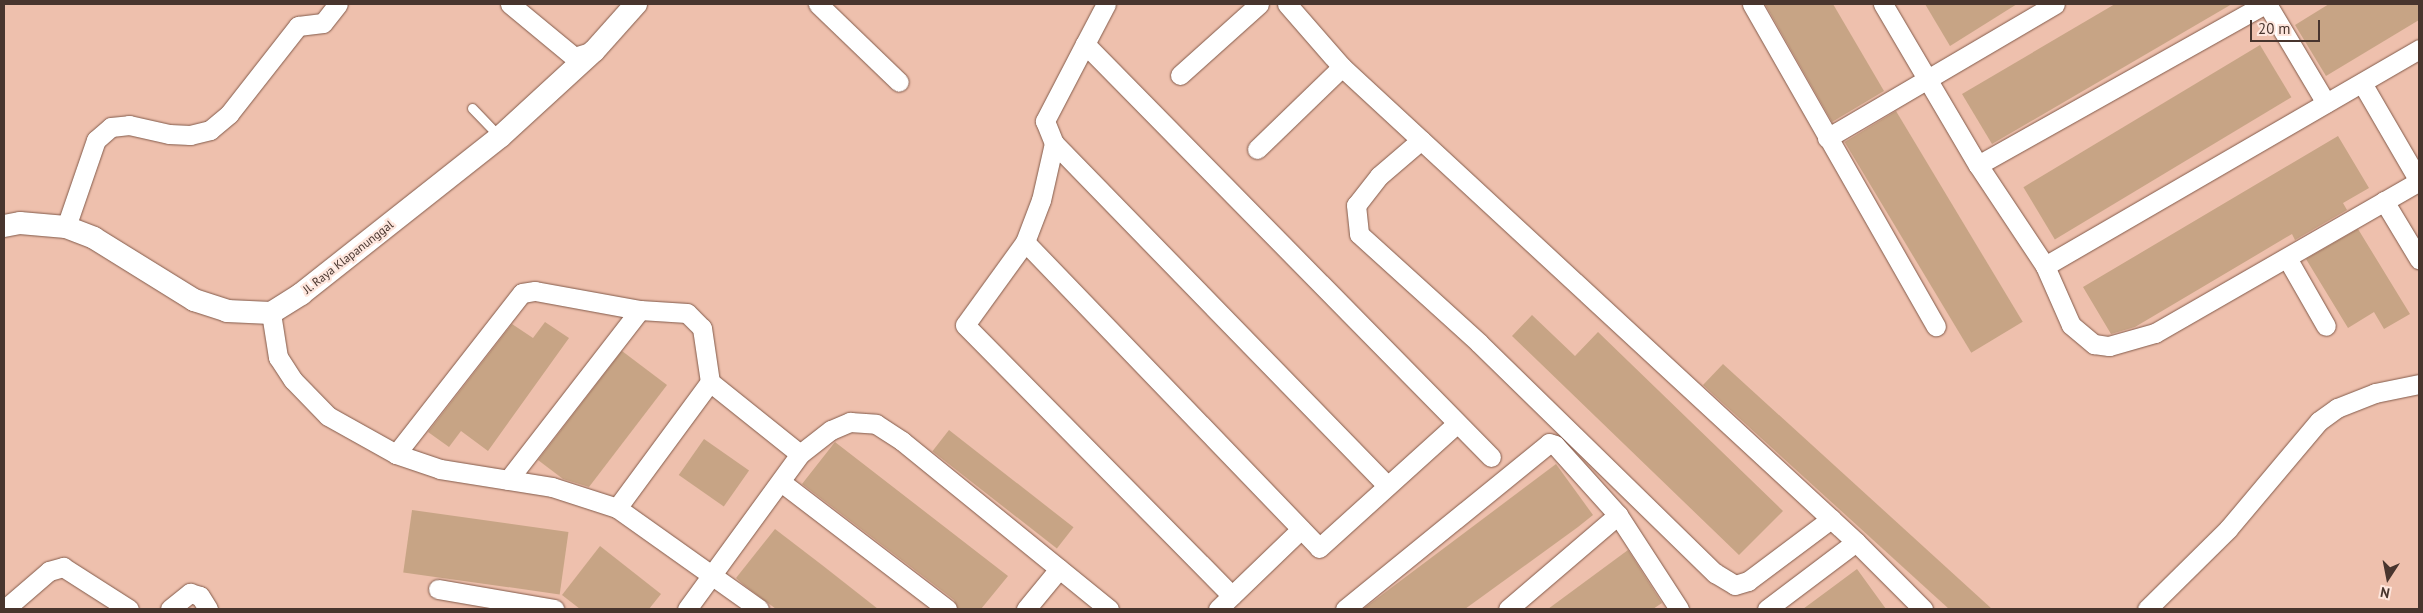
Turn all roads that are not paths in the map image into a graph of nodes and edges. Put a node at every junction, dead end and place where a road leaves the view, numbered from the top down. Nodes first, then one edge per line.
1 (338, 4) edge
2 (510, 4) edge
3 (636, 4) edge
4 (818, 4) edge
5 (1106, 4) edge
6 (1259, 4) edge
7 (1287, 4) edge
8 (1752, 4) edge
9 (1883, 4) edge
10 (2055, 4) edge
11 (2266, 4) edge
12 (1085, 44) junction
13 (2419, 49) edge
14 (594, 51) junction
15 (1342, 67) junction
16 (1180, 75) dead end
17 (1927, 79) junction
18 (899, 82) dead end
19 (2362, 83) junction
20 (2326, 103) junction
21 (472, 108) dead end
22 (500, 137) junction
23 (1827, 138) junction
24 (1421, 140) junction
25 (1054, 143) junction
26 (1257, 149) dead end
27 (1978, 166) junction
28 (2419, 181) edge
29 (2384, 201) junction
30 (4, 226) edge
31 (66, 227) junction
32 (1024, 242) junction
33 (2287, 258) junction
34 (2419, 259) edge
35 (2045, 266) junction
36 (640, 310) junction
37 (271, 313) junction
38 (1936, 326) dead end
39 (2326, 326) dead end
40 (710, 382) junction
41 (2419, 384) edge
42 (1456, 424) junction
43 (396, 454) junction
44 (800, 454) junction
45 (1491, 457) dead end
46 (508, 480) junction
47 (781, 482) junction
48 (1387, 486) junction
49 (617, 508) junction
50 (1618, 515) junction
51 (1830, 519) junction
52 (1301, 529) junction
53 (1856, 542) junction
54 (1059, 569) junction
55 (714, 575) junction
56 (438, 589) dead end
57 (1232, 596) junction
58 (515, 605) edge
59 (5, 609) edge
60 (129, 609) edge
61 (170, 609) edge
62 (208, 609) edge
63 (554, 609) edge
64 (687, 609) edge
65 (759, 609) edge
66 (947, 609) edge
67 (1026, 609) edge
68 (1110, 609) edge
69 (1218, 609) edge
70 (1345, 609) edge
71 (1508, 609) edge
72 (1679, 609) edge
73 (1766, 609) edge
74 (1923, 609) edge
75 (2147, 609) edge

1 - 31 street
2 - 14 street
3 - 14 street, Jl. Raya Klapanunggal
4 - 18 street
5 - 12 street
6 - 16 street
7 - 15 street
8 - 23 street
9 - 17 street
10 - 17 street
11 - 20 street
11 - 27 street
12 - 25 street
12 - 42 street
13 - 19 street
14 - 22 street, Jl. Raya Klapanunggal
15 - 24 street
15 - 26 street
17 - 23 street
17 - 27 street
19 - 20 street
19 - 28 street
20 - 35 street
21 - 22 lane
22 - 37 street, Jl. Raya Klapanunggal
23 - 38 street
24 - 51 street
24 - 51 street
25 - 32 street
25 - 48 street
27 - 35 street
28 - 29 street
29 - 33 street
29 - 34 street
30 - 31 street
31 - 37 street
32 - 52 street
32 - 57 street
33 - 35 street
33 - 39 street
36 - 40 street
36 - 43 street
36 - 46 street
37 - 43 street
40 - 44 street
40 - 49 street
41 - 75 street
42 - 45 street
42 - 48 street
43 - 46 street
44 - 47 street
44 - 54 street
46 - 49 street
47 - 55 street
47 - 66 street
48 - 52 street
49 - 55 street
50 - 70 street
50 - 71 street
50 - 72 street
51 - 53 street
52 - 57 street
53 - 73 street
53 - 74 street
54 - 67 street
54 - 68 street
55 - 64 street
55 - 65 street
56 - 58 street
57 - 69 street
58 - 63 street
59 - 60 street
61 - 62 street

